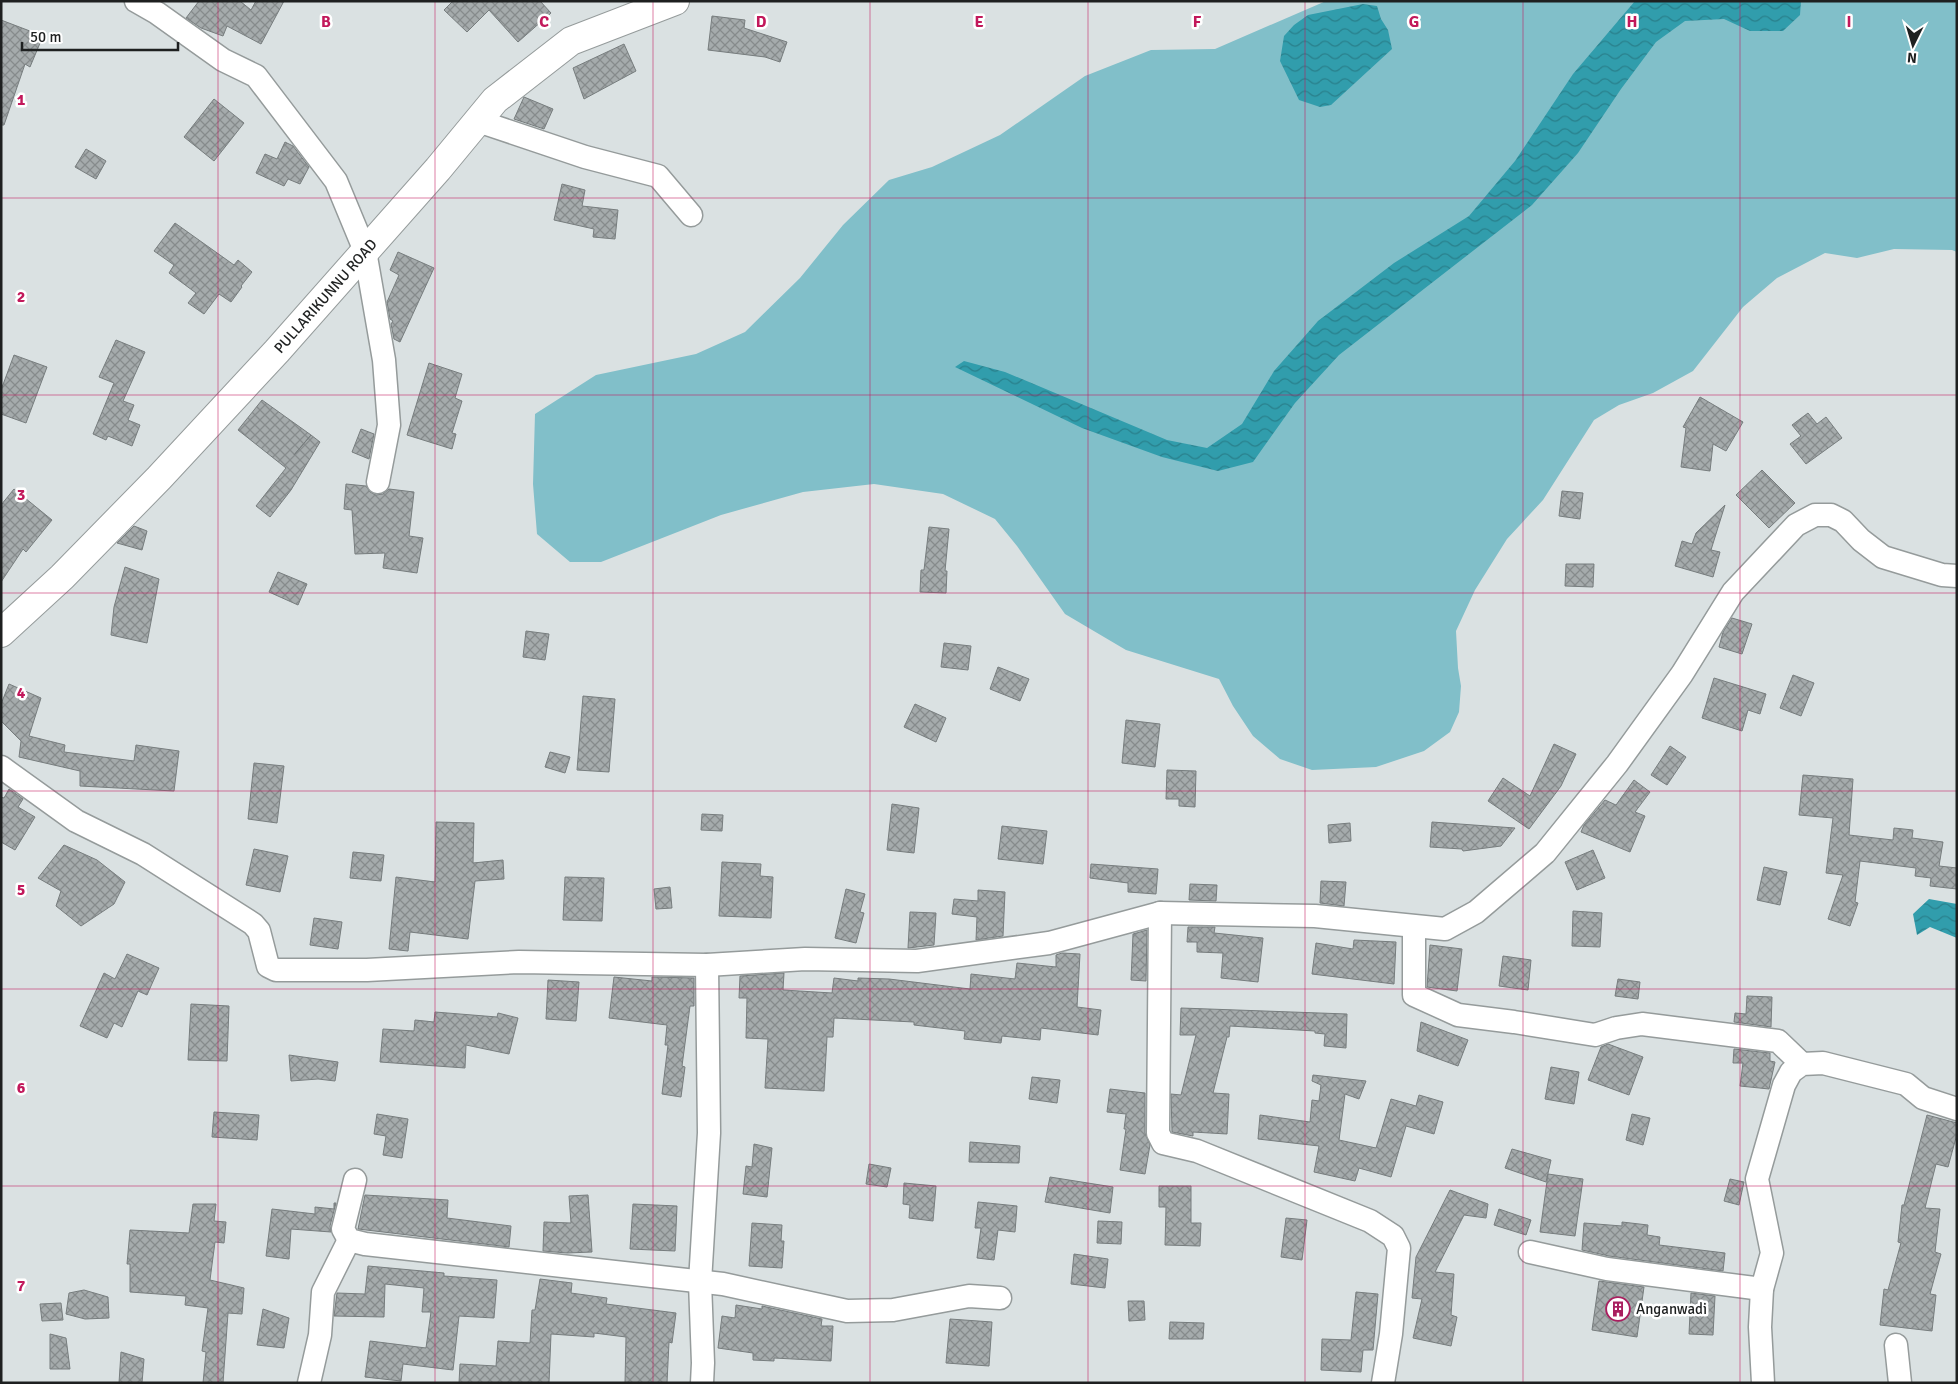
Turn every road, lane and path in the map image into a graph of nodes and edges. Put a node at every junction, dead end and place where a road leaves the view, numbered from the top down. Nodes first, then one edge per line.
1 (136, 1) edge
2 (669, 2) edge
3 (478, 121) junction
4 (691, 215) dead end
5 (366, 251) junction
6 (378, 482) dead end
7 (1957, 576) edge
8 (1, 634) edge
9 (1, 767) edge
10 (1160, 913) junction
11 (1414, 927) junction
12 (707, 965) junction
13 (1802, 1064) junction
14 (1957, 1109) edge
15 (355, 1180) dead end
16 (349, 1240) junction
17 (1530, 1252) dead end
18 (700, 1282) junction
19 (1762, 1289) junction
20 (1000, 1298) dead end
21 (1896, 1345) dead end
22 (308, 1383) edge
23 (702, 1383) edge
24 (1383, 1383) edge
25 (1764, 1383) edge
26 (1900, 1383) edge

1 - 5 street
2 - 3 main road, PULLARIKUNNU ROAD
3 - 4 street
3 - 5 main road, PULLARIKUNNU ROAD
5 - 6 street
5 - 8 main road, PULLARIKUNNU ROAD
7 - 11 street
9 - 12 street
10 - 11 street
10 - 12 street
10 - 24 street
11 - 13 street
12 - 18 street
13 - 14 street
13 - 19 street
15 - 16 street
16 - 18 street
16 - 22 street
17 - 19 street
18 - 20 street
18 - 23 street
19 - 25 street
21 - 26 street

